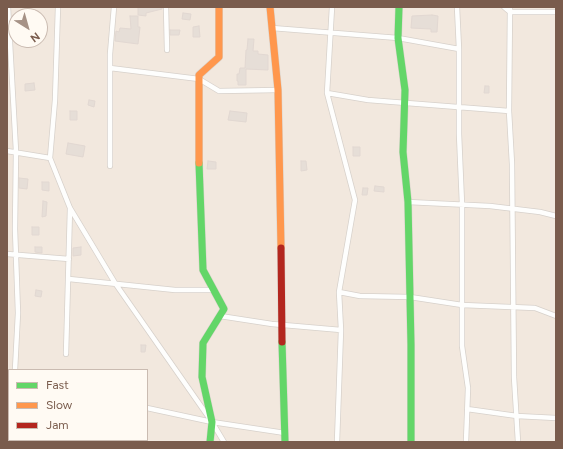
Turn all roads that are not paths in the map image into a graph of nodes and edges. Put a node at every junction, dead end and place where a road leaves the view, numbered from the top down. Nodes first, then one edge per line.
1 (8, 7) edge
2 (58, 7) edge
3 (114, 7) edge
4 (166, 7) edge
5 (219, 7) edge
6 (268, 7) edge
7 (332, 7) edge
8 (399, 7) edge
9 (457, 7) edge
10 (504, 7) edge
11 (510, 10) edge
12 (556, 12) edge
13 (272, 28) junction
14 (331, 33) junction
15 (398, 38) junction
16 (459, 49) junction
17 (167, 50) dead end
18 (8, 56) edge
19 (110, 68) junction
20 (199, 79) junction
21 (278, 90) junction
22 (327, 93) junction
23 (405, 103) junction
24 (459, 107) junction
25 (509, 111) junction
26 (7, 151) edge
27 (16, 151) junction
28 (50, 158) junction
29 (110, 166) dead end
30 (408, 202) junction
31 (462, 204) junction
32 (70, 208) junction
33 (513, 208) junction
34 (556, 216) edge
35 (7, 254) edge
36 (16, 256) junction
37 (69, 259) junction
38 (69, 278) junction
39 (115, 283) junction
40 (214, 290) junction
41 (339, 292) junction
42 (410, 297) junction
43 (462, 305) junction
44 (514, 308) junction
45 (220, 316) junction
46 (556, 316) edge
47 (282, 325) junction
48 (341, 330) junction
49 (66, 354) dead end
50 (15, 369) edge
51 (148, 408) edge
52 (467, 409) junction
53 (517, 416) junction
54 (556, 418) edge
55 (212, 422) junction
56 (285, 432) junction
57 (210, 442) edge
58 (224, 442) edge
59 (285, 442) edge
60 (337, 442) edge
61 (411, 442) edge
62 (466, 442) edge
63 (518, 442) edge

1 - 18 street
2 - 28 street
3 - 19 street
4 - 17 street
5 - 20 street
6 - 13 street
7 - 14 street
8 - 15 street
9 - 16 street
10 - 11 street
11 - 12 street
11 - 25 street
13 - 14 street
13 - 21 street
14 - 15 street
14 - 22 street
15 - 16 street
15 - 23 street
16 - 24 street
18 - 27 street
19 - 20 street
19 - 29 street
20 - 21 street
20 - 40 street
21 - 47 street
22 - 23 street
22 - 41 street
23 - 24 street
23 - 30 street
24 - 25 street
24 - 31 street
25 - 33 street
26 - 27 street
27 - 28 street
27 - 36 street
28 - 32 street
30 - 31 street
30 - 42 street
31 - 33 street
31 - 43 street
32 - 37 street
32 - 39 street
33 - 34 street
33 - 44 street
35 - 36 street
36 - 37 street
36 - 50 street
37 - 38 street
38 - 39 street
38 - 49 street
39 - 40 street
39 - 55 street
40 - 45 street
41 - 42 street
41 - 48 street
42 - 43 street
42 - 61 street
43 - 44 street
43 - 52 street
44 - 46 street
44 - 53 street
45 - 47 street
45 - 55 street
47 - 48 street
47 - 56 street
48 - 60 street
51 - 55 street
52 - 53 street
52 - 62 street
53 - 54 street
53 - 63 street
55 - 56 street
55 - 57 street
55 - 58 street
56 - 59 street

